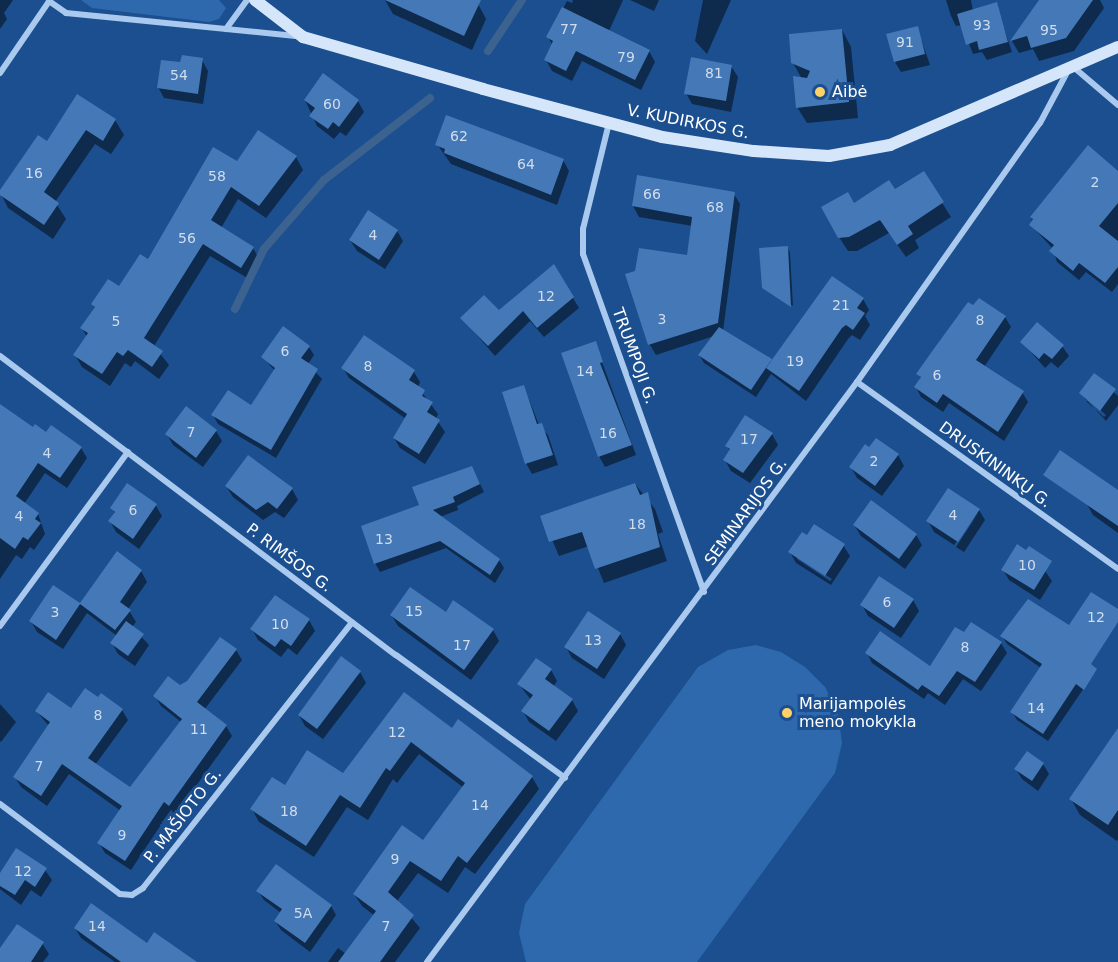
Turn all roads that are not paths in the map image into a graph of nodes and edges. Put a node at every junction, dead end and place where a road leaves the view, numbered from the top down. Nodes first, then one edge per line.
1 (247, 0) edge
2 (255, 0) edge
3 (50, 1) edge
4 (226, 29) junction
5 (303, 37) junction
6 (1118, 47) edge
7 (1071, 65) junction
8 (0, 73) edge
9 (1118, 105) edge
10 (609, 123) junction
11 (0, 356) edge
12 (857, 382) junction
13 (128, 452) junction
14 (1118, 569) edge
15 (704, 592) junction
16 (352, 622) junction
17 (0, 626) edge
18 (565, 778) junction
19 (0, 804) edge
20 (427, 962) edge

1 - 4 street
2 - 5 main road, V. KUDIRKOS G.
3 - 4 street
3 - 8 street
4 - 5 street
5 - 10 main road, V. KUDIRKOS G.
6 - 7 main road, V. KUDIRKOS G.
7 - 9 street
7 - 10 main road, V. KUDIRKOS G.
7 - 12 street, SEMINARIJOS G.
10 - 15 street, TRUMPOJI G.
11 - 13 street, P. RIMŠOS G.
12 - 14 street, DRUSKININKŲ G.
12 - 15 street, SEMINARIJOS G.
13 - 16 street, P. RIMŠOS G.
13 - 17 street
15 - 18 street, SEMINARIJOS G.
16 - 18 street, P. RIMŠOS G.
16 - 19 street, P. MAŠIOTO G.
18 - 20 street, SEMINARIJOS G.

